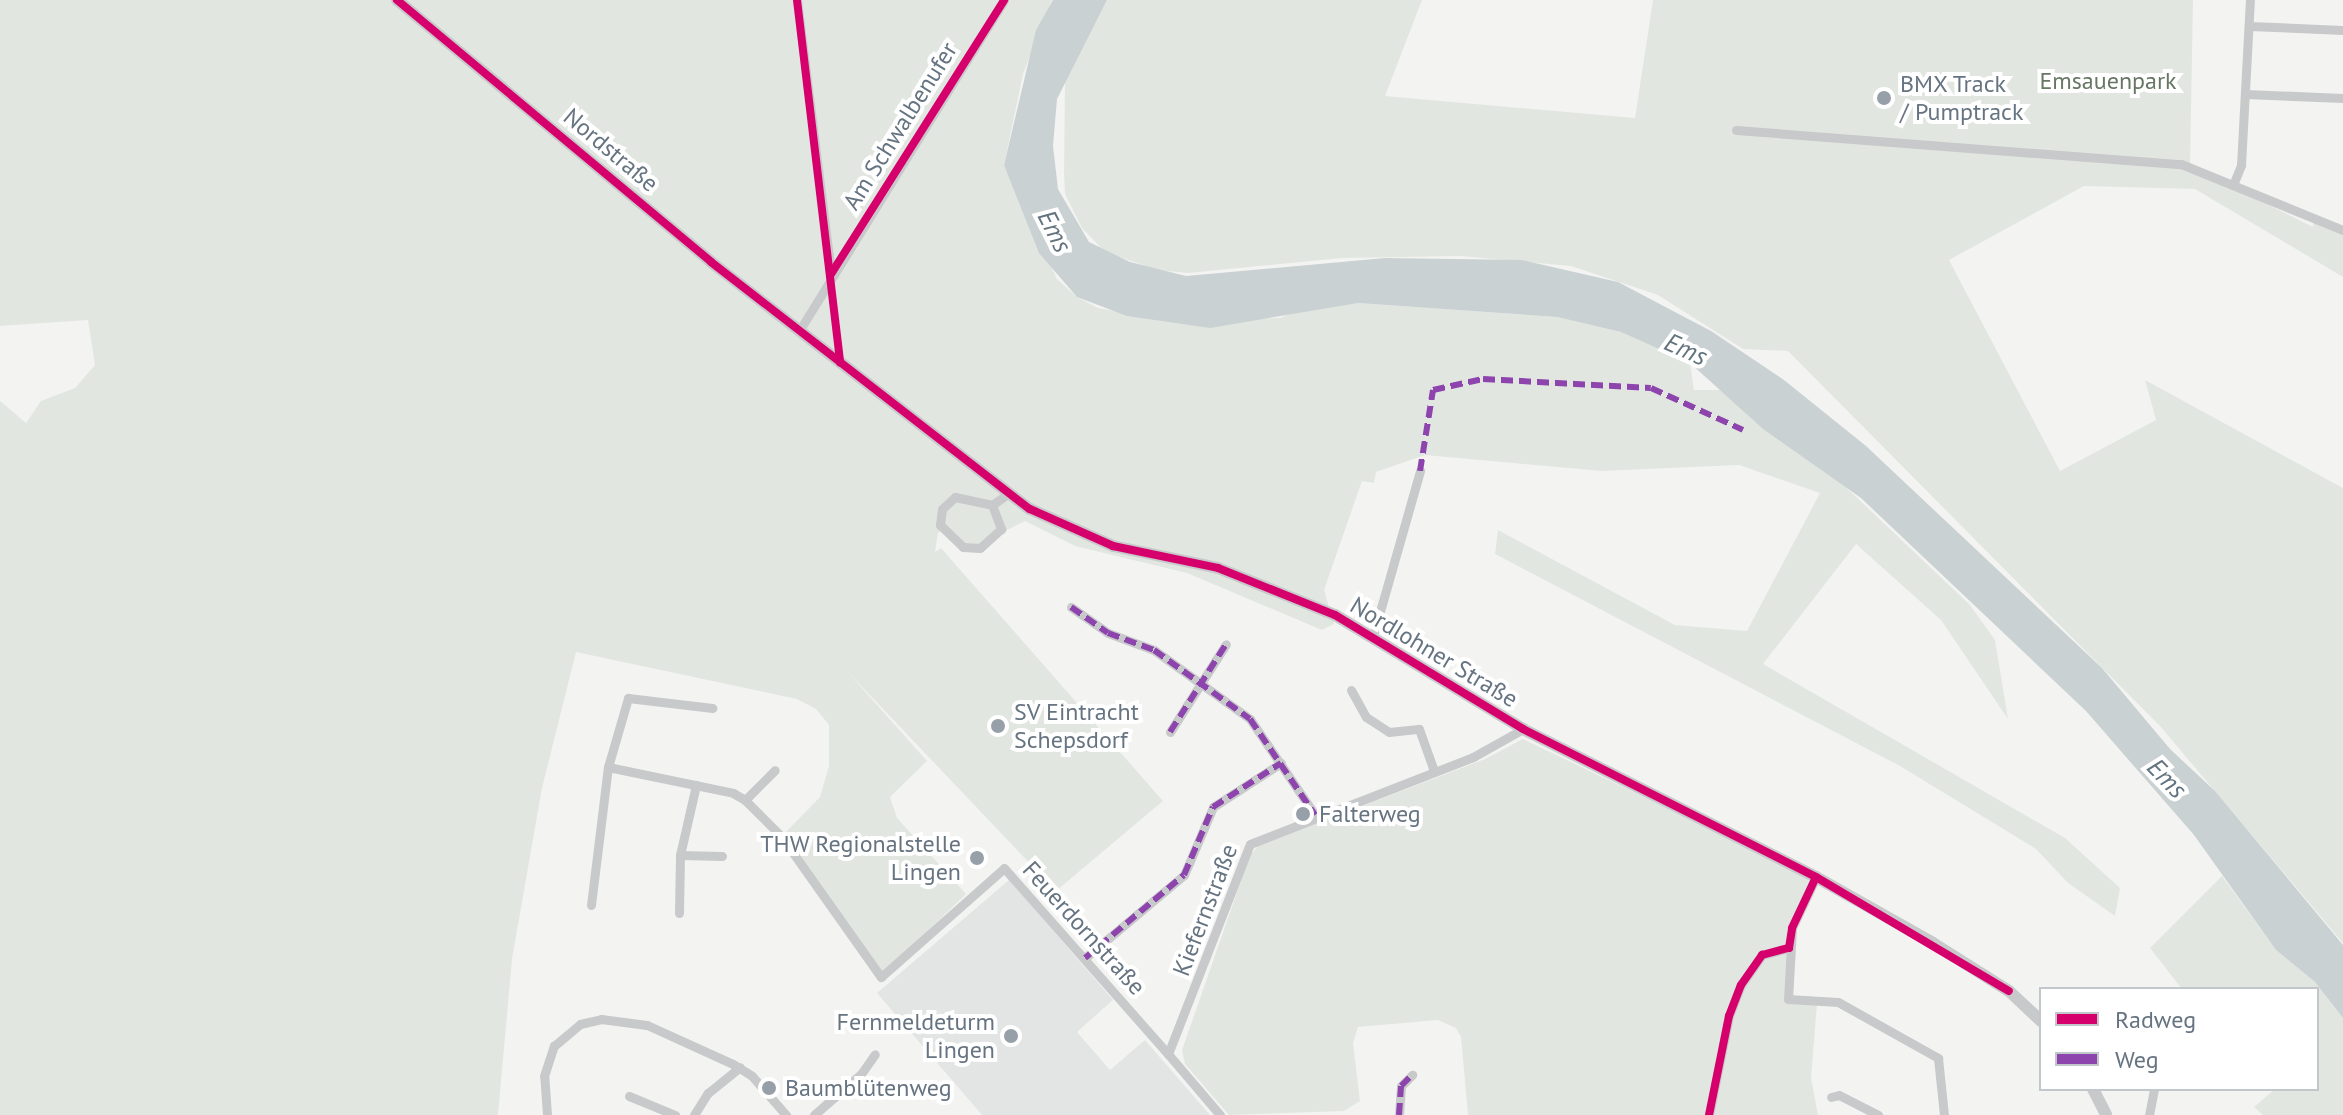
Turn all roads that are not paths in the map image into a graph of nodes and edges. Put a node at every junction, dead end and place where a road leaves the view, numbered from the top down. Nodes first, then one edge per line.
1 (397, 0) edge
2 (797, 0) edge
3 (1004, 0) edge
4 (2250, 0) edge
5 (2249, 26) junction
6 (2343, 30) edge
7 (2245, 94) junction
8 (2343, 98) edge
9 (1736, 130) dead end
10 (2233, 185) junction
11 (2343, 230) edge
12 (831, 274) junction
13 (799, 331) junction
14 (840, 362) joint
15 (1420, 471) dead end
16 (1008, 494) junction
17 (992, 505) junction
18 (1071, 607) dead end
19 (1373, 636) junction
20 (1226, 644) dead end
21 (1201, 686) junction
22 (1351, 690) dead end
23 (712, 708) dead end
24 (1523, 729) junction
25 (1170, 732) dead end
26 (1281, 763) junction
27 (608, 767) junction
28 (775, 770) dead end
29 (1434, 771) junction
30 (696, 785) junction
31 (745, 800) junction
32 (1315, 815) junction
33 (680, 855) junction
34 (722, 856) dead end
35 (1816, 877) junction
36 (591, 905) dead end
37 (679, 913) dead end
38 (1789, 948) junction
39 (1085, 958) junction
40 (2039, 1019) edge
41 (875, 1054) dead end
42 (1168, 1054) junction
43 (740, 1067) junction
44 (1412, 1075) dead end
45 (2094, 1091) edge
46 (2154, 1091) edge
47 (629, 1096) dead end
48 (1831, 1097) dead end
49 (547, 1115) edge
50 (675, 1115) edge
51 (694, 1115) edge
52 (786, 1115) edge
53 (814, 1115) edge
54 (1220, 1115) edge
55 (1399, 1115) edge
56 (1709, 1115) edge
57 (1878, 1115) edge
58 (1944, 1115) edge
59 (2106, 1115) edge
60 (2149, 1115) edge

1 - 13 street, Nordstraße
2 - 12 street
3 - 12 street, Am Schwalbenufer
4 - 5 street
5 - 6 street
5 - 7 street
7 - 8 street
7 - 10 street
9 - 10 street
10 - 11 street
12 - 13 street, Am Schwalbenufer
13 - 14 street, Nordstraße
14 - 16 street, Nordlohner Straße
15 - 19 street
16 - 17 street
16 - 19 street, Nordlohner Straße
17 - 17 street
18 - 21 street
19 - 24 street, Nordlohner Straße
20 - 21 street
21 - 25 street
21 - 26 street
22 - 29 street
23 - 27 street
24 - 29 street, Kiefernstraße
24 - 35 street, Nordlohner Straße
26 - 32 street
26 - 39 street
27 - 30 street, Feuerdornstraße
27 - 36 street
28 - 31 street
29 - 32 street, Kiefernstraße
30 - 31 street, Feuerdornstraße
30 - 33 street
31 - 39 street, Feuerdornstraße
32 - 42 street, Kiefernstraße
33 - 34 street
33 - 37 street
35 - 38 street
35 - 40 street, Nordlohner Straße
38 - 56 street
38 - 58 street
39 - 42 street, Feuerdornstraße
41 - 53 street
42 - 54 street
43 - 49 street
43 - 51 street
43 - 52 street
44 - 55 street
45 - 59 street
46 - 60 street
47 - 50 street
48 - 57 street

